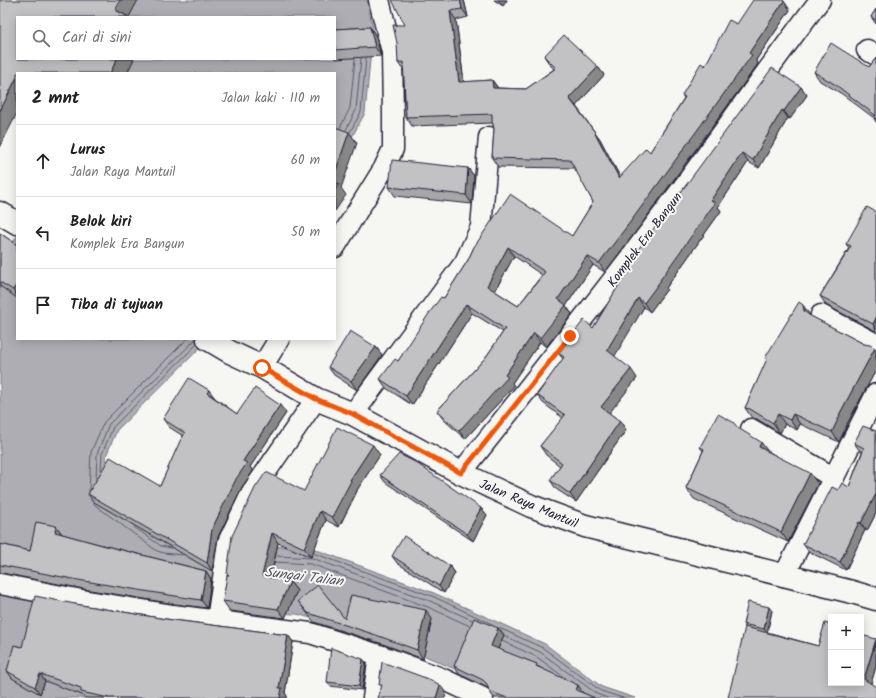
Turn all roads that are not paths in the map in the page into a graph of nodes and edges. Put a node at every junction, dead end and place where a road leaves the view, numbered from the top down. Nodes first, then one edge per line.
1 (379, 0) edge
2 (820, 0) edge
3 (489, 137) dead end
4 (336, 245) edge
5 (821, 315) dead end
6 (210, 340) edge
7 (278, 340) edge
8 (876, 344) edge
9 (262, 368) junction
10 (876, 394) edge
11 (316, 399) junction
12 (353, 414) junction
13 (751, 429) dead end
14 (461, 473) junction
15 (834, 478) junction
16 (784, 576) junction
17 (0, 584) edge
18 (876, 599) edge
19 (217, 621) junction
20 (379, 655) junction
21 (373, 698) edge
22 (483, 698) edge

1 - 4 street
2 - 14 street, Komplek Era Bangun
3 - 12 street
5 - 8 street
6 - 9 street, Jalan Raya Mantuil
7 - 9 street
9 - 11 street, Jalan Raya Mantuil
10 - 15 street
11 - 12 street, Jalan Raya Mantuil
11 - 19 street
12 - 14 street, Jalan Raya Mantuil
13 - 15 street
14 - 16 street, Jalan Raya Mantuil
15 - 16 street
16 - 18 street, Jalan Raya Mantuil
17 - 19 street
19 - 20 street
20 - 21 street
20 - 22 street

